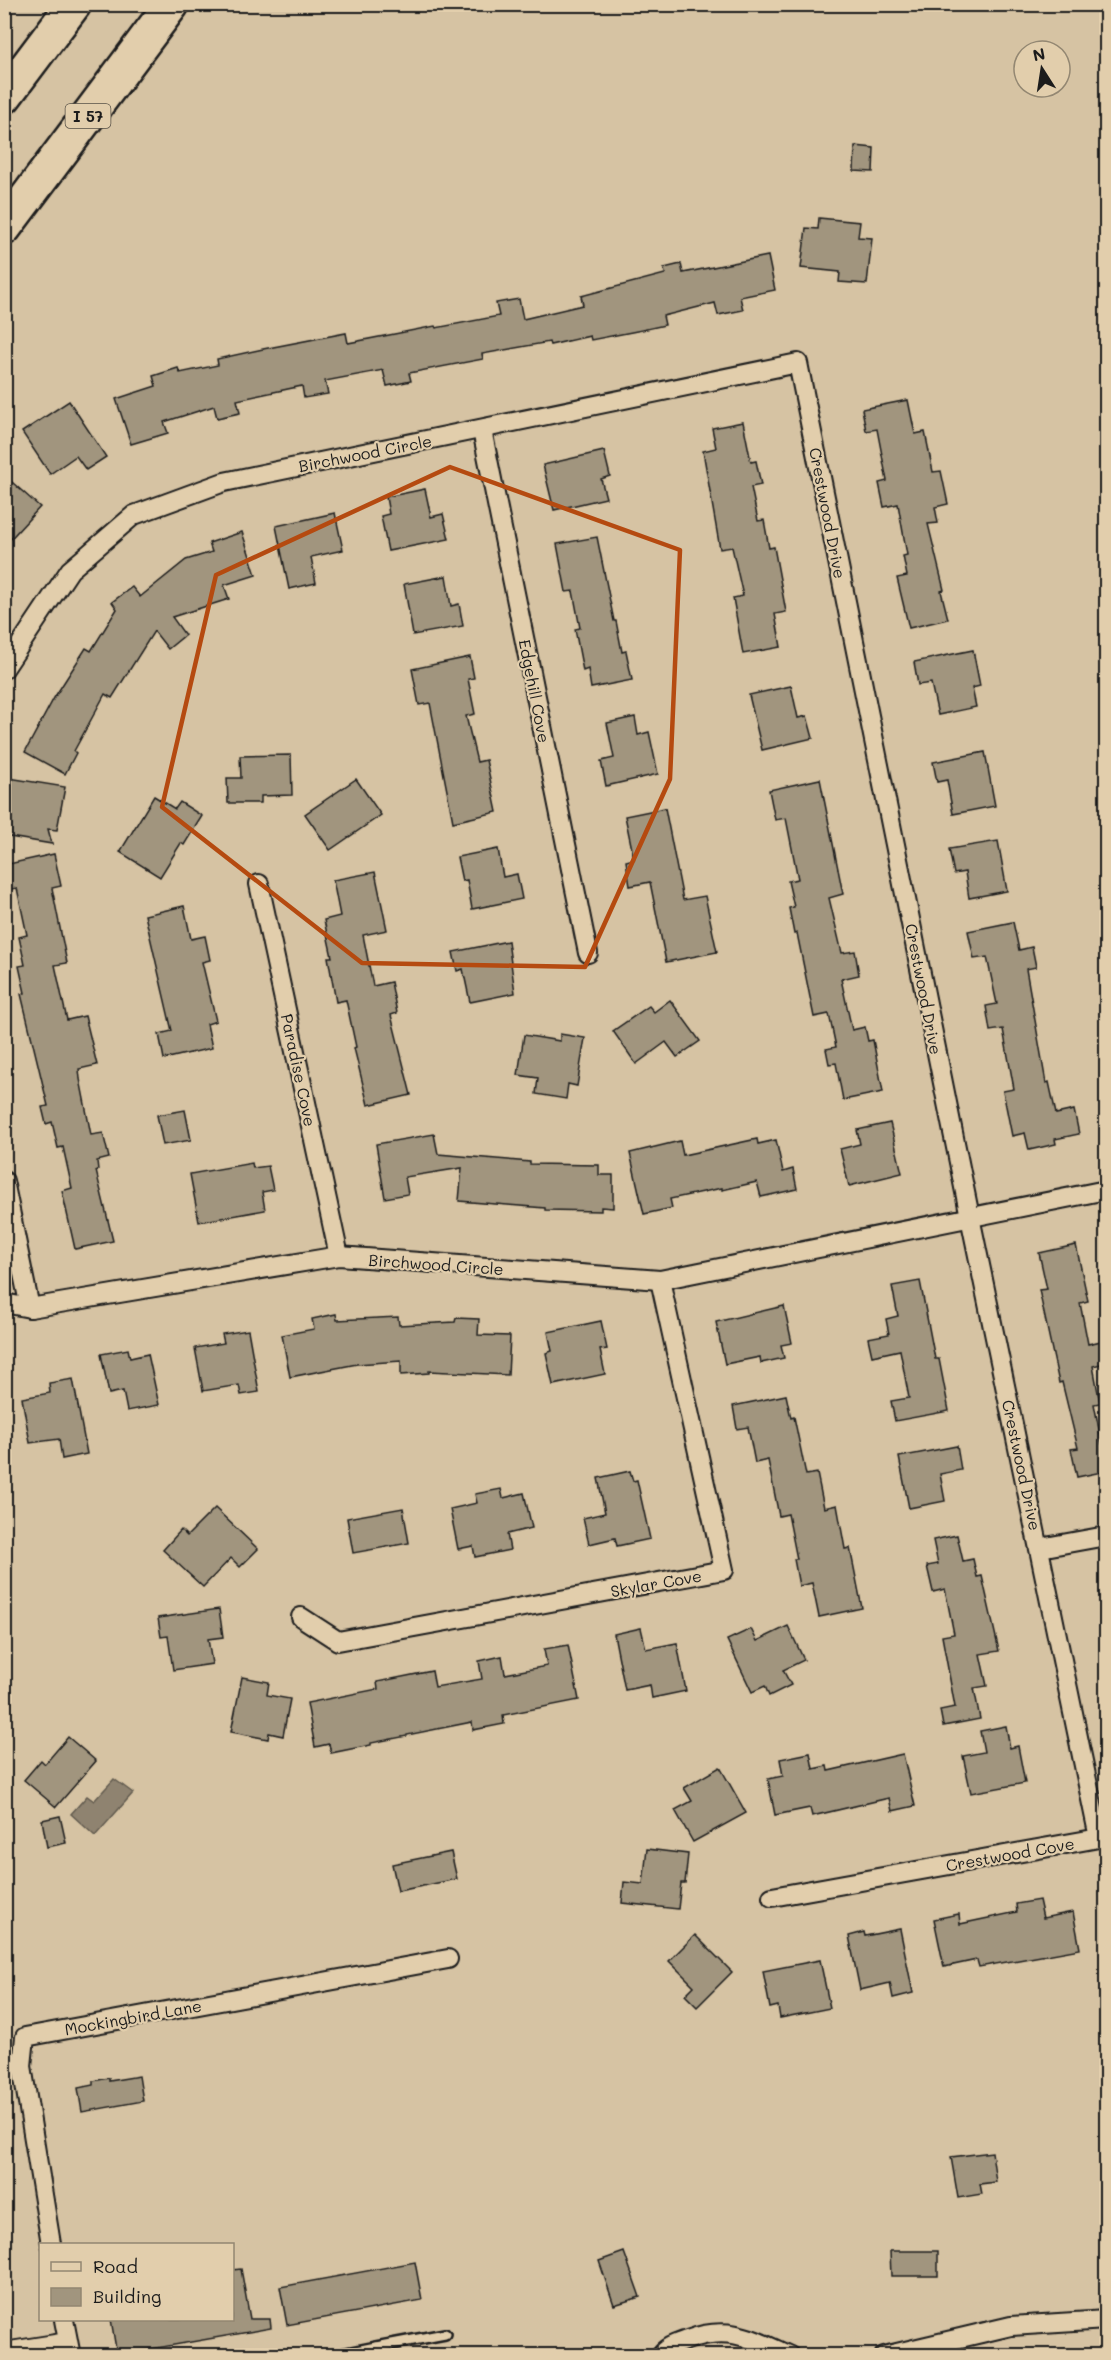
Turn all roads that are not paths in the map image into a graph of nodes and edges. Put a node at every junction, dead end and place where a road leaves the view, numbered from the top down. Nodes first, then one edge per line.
1 (74, 4) edge
2 (172, 4) edge
3 (4, 97) edge
4 (4, 228) edge
5 (798, 363) joint
6 (482, 430) junction
7 (4, 669) edge
8 (259, 884) dead end
9 (588, 953) dead end
10 (4, 1181) edge
11 (1107, 1190) edge
12 (970, 1217) junction
13 (339, 1256) junction
14 (660, 1280) junction
15 (4, 1303) edge
16 (30, 1308) junction
17 (1107, 1536) edge
18 (1040, 1548) junction
19 (301, 1617) dead end
20 (772, 1897) dead end
21 (447, 1959) dead end
22 (51, 2243) edge
23 (1107, 2320) edge
24 (64, 2321) edge
25 (445, 2334) dead end
26 (69, 2349) edge
27 (377, 2351) edge
28 (4, 2352) edge
29 (331, 2355) edge
30 (660, 2355) edge
31 (790, 2355) edge
32 (884, 2355) edge

1 - 3 highway
2 - 4 highway, I 57
5 - 6 street, Birchwood Circle
5 - 12 street, Crestwood Drive
6 - 7 street, Birchwood Circle
6 - 9 street, Edgehill Cove
8 - 13 street, Paradise Cove
10 - 16 street
11 - 12 street, Birchwood Circle
12 - 14 street, Birchwood Circle
12 - 18 street, Crestwood Drive
13 - 14 street, Birchwood Circle
13 - 16 street, Birchwood Circle
14 - 19 street, Skylar Cove
15 - 16 street
17 - 18 street, Crestwood Drive
18 - 20 street, Crestwood Cove
21 - 22 street, Mockingbird Lane
23 - 32 street
24 - 26 street
25 - 27 lane
26 - 28 street
27 - 29 lane
30 - 31 street

